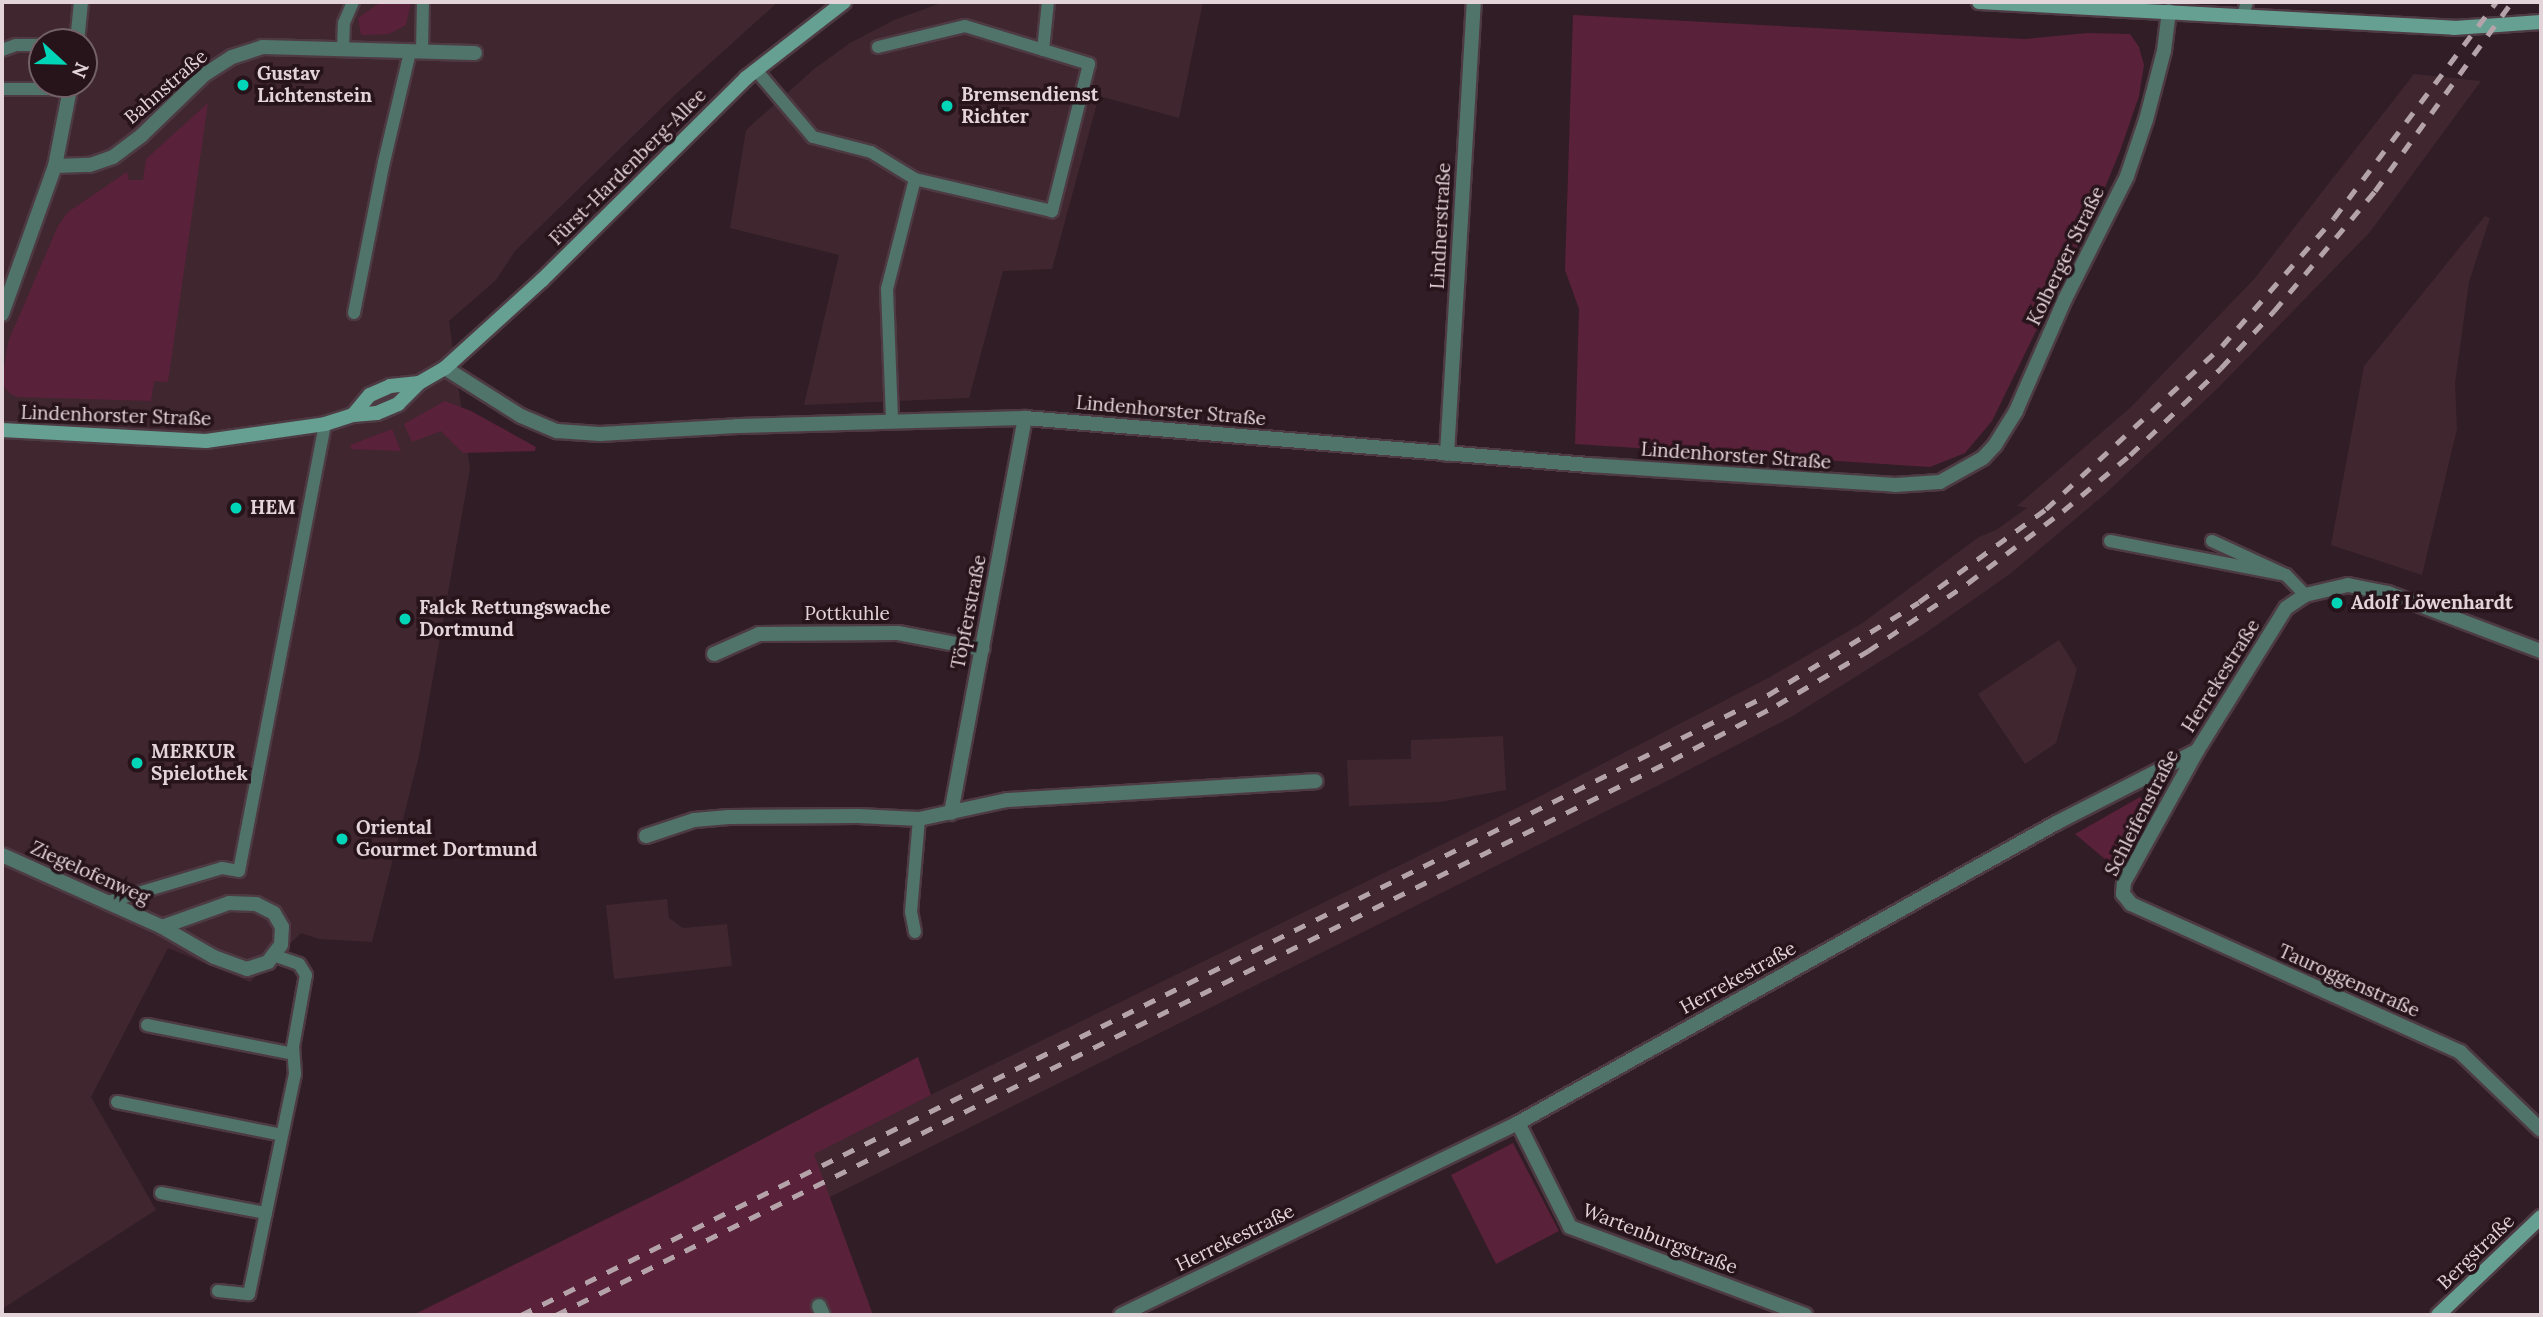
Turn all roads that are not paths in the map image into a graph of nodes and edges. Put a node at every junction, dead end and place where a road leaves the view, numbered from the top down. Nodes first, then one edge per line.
1 (81, 2) edge
2 (353, 2) edge
3 (423, 2) edge
4 (844, 2) edge
5 (1048, 2) edge
6 (1474, 2) edge
7 (1979, 2) edge
8 (2245, 9) edge
9 (2169, 11) junction
10 (2541, 22) edge
11 (78, 28) edge
12 (28, 45) edge
13 (878, 47) dead end
14 (343, 49) junction
15 (2, 50) edge
16 (1043, 50) junction
17 (416, 52) junction
18 (475, 53) dead end
19 (756, 70) junction
20 (28, 88) edge
21 (2, 89) edge
22 (69, 98) edge
23 (55, 166) junction
24 (915, 179) junction
25 (354, 313) dead end
26 (2, 314) edge
27 (445, 368) junction
28 (1025, 418) junction
29 (892, 422) junction
30 (325, 424) junction
31 (2, 430) edge
32 (1447, 454) junction
33 (1940, 482) joint
34 (2110, 541) dead end
35 (2212, 541) dead end
36 (2286, 575) junction
37 (2305, 595) junction
38 (982, 649) junction
39 (2541, 651) edge
40 (714, 654) dead end
41 (2197, 751) junction
42 (1315, 781) dead end
43 (951, 813) junction
44 (919, 819) junction
45 (646, 836) dead end
46 (2, 855) edge
47 (2123, 894) joint
48 (108, 902) junction
49 (162, 927) junction
50 (915, 932) dead end
51 (273, 956) junction
52 (147, 1025) dead end
53 (293, 1054) junction
54 (117, 1102) dead end
55 (1518, 1123) junction
56 (2541, 1130) edge
57 (282, 1135) junction
58 (161, 1193) dead end
59 (266, 1213) junction
60 (2541, 1217) edge
61 (218, 1291) dead end
62 (1121, 1315) edge
63 (1805, 1315) edge
64 (2438, 1315) edge

1 - 11 street
2 - 14 lane
3 - 17 lane
4 - 19 street, Fürst-Hardenberg-Allee
5 - 16 lane
6 - 32 street, Lindnerstraße
7 - 9 street
8 - 9 street
8 - 10 street
9 - 33 street, Kolberger Straße
12 - 15 lane
13 - 16 lane
14 - 17 street, Bahnstraße
14 - 23 street, Bahnstraße
16 - 24 lane
17 - 18 street, Bahnstraße
17 - 25 lane
19 - 24 lane
19 - 27 street, Fürst-Hardenberg-Allee
20 - 21 lane
22 - 23 street
23 - 26 street
24 - 29 lane
27 - 29 street, Lindenhorster Straße
27 - 30 street, Lindenhorster Straße
28 - 29 street, Lindenhorster Straße
28 - 32 street, Lindenhorster Straße
28 - 38 street, Töpferstraße
30 - 31 street, Lindenhorster Straße
30 - 48 lane
32 - 33 street, Lindenhorster Straße
34 - 36 lane
35 - 36 lane
36 - 37 lane
37 - 39 street
37 - 41 street, Herrekestraße
38 - 40 street, Pottkuhle
38 - 43 street, Töpferstraße
41 - 47 street, Schleifenstraße
41 - 55 street, Herrekestraße
42 - 43 street
43 - 44 street
44 - 45 street
44 - 50 lane
46 - 48 street, Ziegelofenweg
47 - 56 street, Tauroggenstraße
48 - 49 street, Ziegelofenweg
49 - 51 street, Ziegelofenweg
49 - 51 street, Ziegelofenweg
51 - 53 lane
52 - 53 lane
53 - 57 lane
54 - 57 lane
55 - 62 street, Herrekestraße
55 - 63 street, Wartenburgstraße
57 - 59 lane
58 - 59 lane
59 - 61 lane
60 - 64 street, Bergstraße

